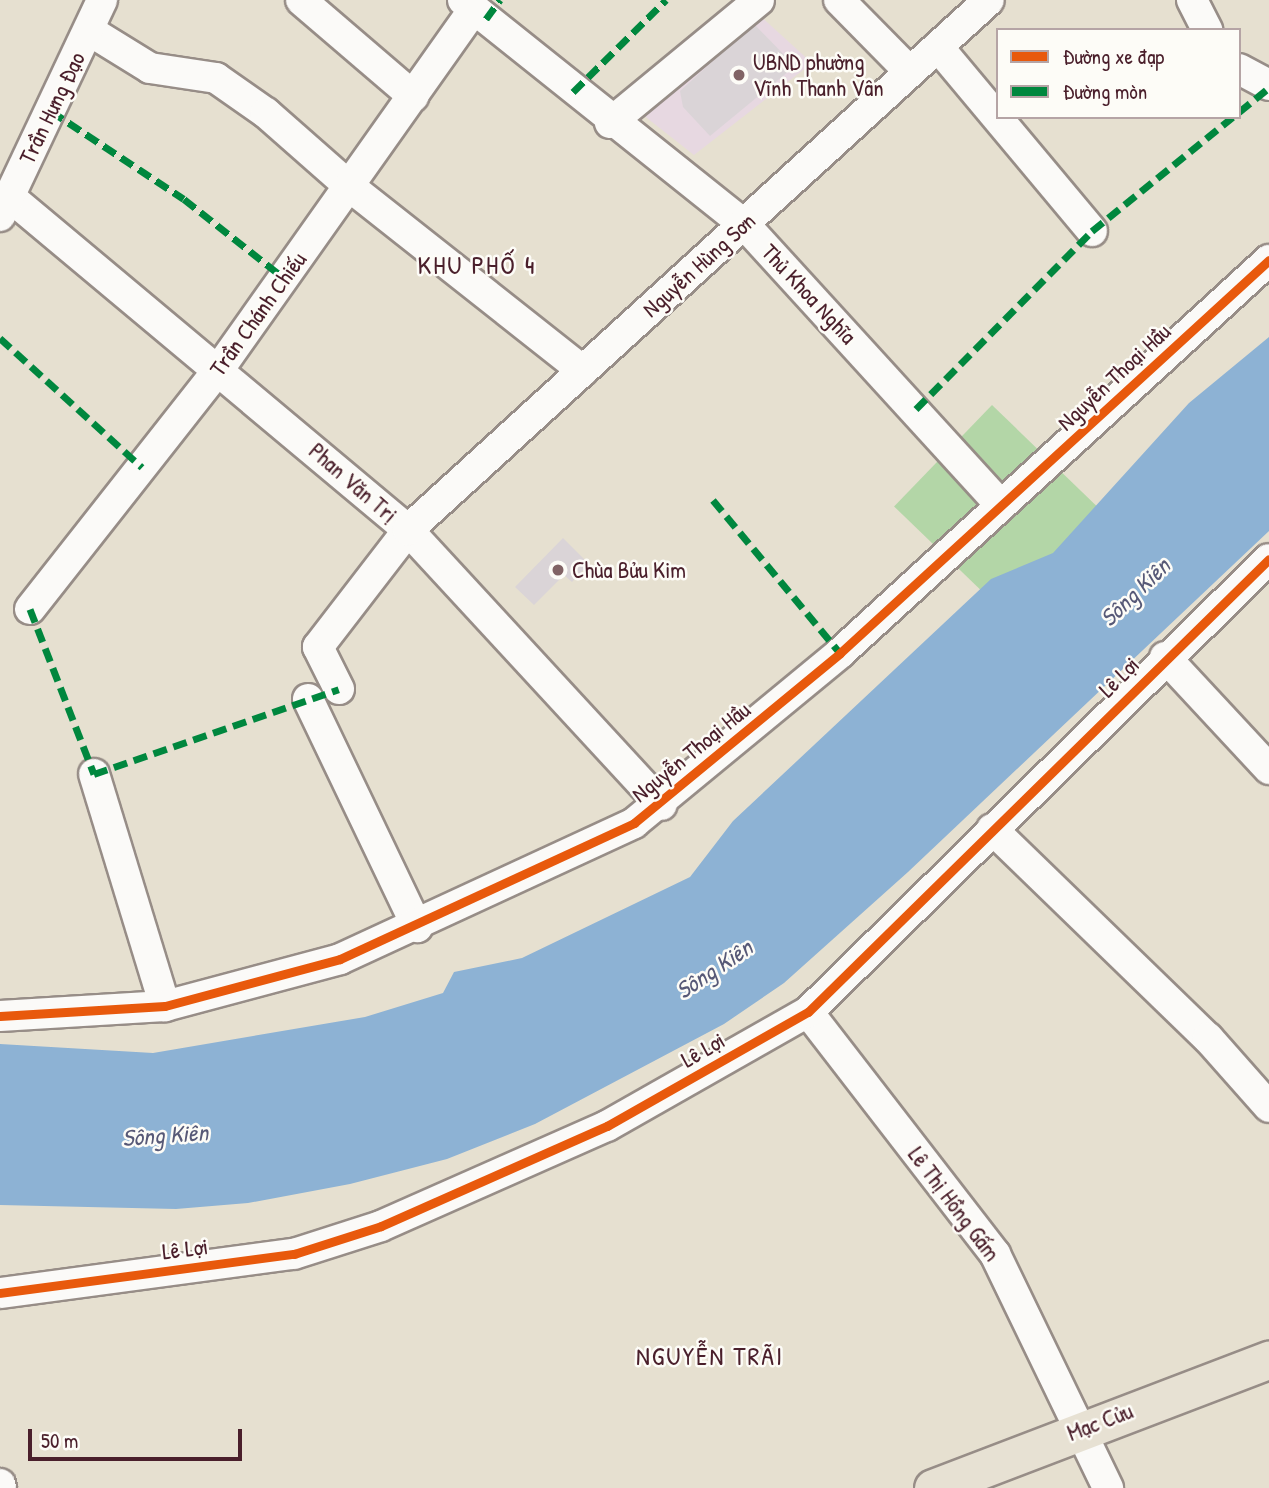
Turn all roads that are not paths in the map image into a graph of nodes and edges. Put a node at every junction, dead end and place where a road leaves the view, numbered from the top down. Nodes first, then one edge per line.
1 (103, 0) edge
2 (301, 0) edge
3 (760, 0) edge
4 (839, 0) edge
5 (989, 0) edge
6 (1192, 0) edge
7 (469, 5) edge
8 (1207, 28) edge
9 (90, 31) junction
10 (938, 47) junction
11 (1241, 70) edge
12 (910, 72) junction
13 (1269, 85) edge
14 (413, 96) junction
15 (996, 116) edge
16 (998, 119) edge
17 (610, 123) junction
18 (349, 187) junction
19 (5, 206) edge
20 (744, 224) junction
21 (1092, 231) dead end
22 (1269, 260) edge
23 (219, 369) junction
24 (583, 371) junction
25 (1001, 506) junction
26 (408, 530) junction
27 (1269, 559) edge
28 (30, 609) dead end
29 (1165, 657) junction
30 (339, 689) dead end
31 (308, 699) dead end
32 (1269, 769) edge
33 (94, 774) dead end
34 (662, 805) junction
35 (992, 829) junction
36 (416, 927) junction
37 (164, 1006) junction
38 (808, 1012) junction
39 (0, 1016) edge
40 (1269, 1107) edge
41 (0, 1293) edge
42 (1266, 1369) edge
43 (1084, 1428) junction
44 (933, 1488) edge
45 (1108, 1488) edge

1 - 9 street, Trần Hưng Đạo
2 - 14 street
3 - 17 street
4 - 12 street
5 - 10 street, Nguyễn Hùng Sơn
6 - 8 street
7 - 14 street, Trần Chánh Chiếu
7 - 17 street, Thủ Khoa Nghĩa
9 - 18 street
9 - 19 street, Trần Hưng Đạo
10 - 12 street, Nguyễn Hùng Sơn
10 - 15 street
11 - 13 street
12 - 20 street, Nguyễn Hùng Sơn
14 - 18 street, Trần Chánh Chiếu
16 - 21 street
17 - 20 street, Thủ Khoa Nghĩa
18 - 23 street, Trần Chánh Chiếu
18 - 24 street
19 - 23 street, Phan Văn Trị
20 - 24 street, Nguyễn Hùng Sơn
20 - 25 street, Thủ Khoa Nghĩa
22 - 25 street, Nguyễn Thoại Hầu
23 - 26 street, Phan Văn Trị
23 - 28 street, Trần Chánh Chiếu
24 - 26 street, Nguyễn Hùng Sơn
25 - 34 street, Nguyễn Thoại Hầu
26 - 30 street, Nguyễn Hùng Sơn
26 - 34 street, Phan Văn Trị
27 - 29 street, Lê Lợi
29 - 32 street
29 - 35 street, Lê Lợi
31 - 36 street
33 - 37 street
34 - 36 street, Nguyễn Thoại Hầu
35 - 38 street, Lê Lợi
35 - 40 street
36 - 37 street, Nguyễn Thoại Hầu
37 - 39 street, Nguyễn Thoại Hầu
38 - 41 street, Lê Lợi
38 - 43 street, Lê Thị Hồng Gấm
42 - 43 main road, Mạc Cửu
43 - 44 main road, Mạc Cửu
43 - 45 street, Lê Thị Hồng Gấm

